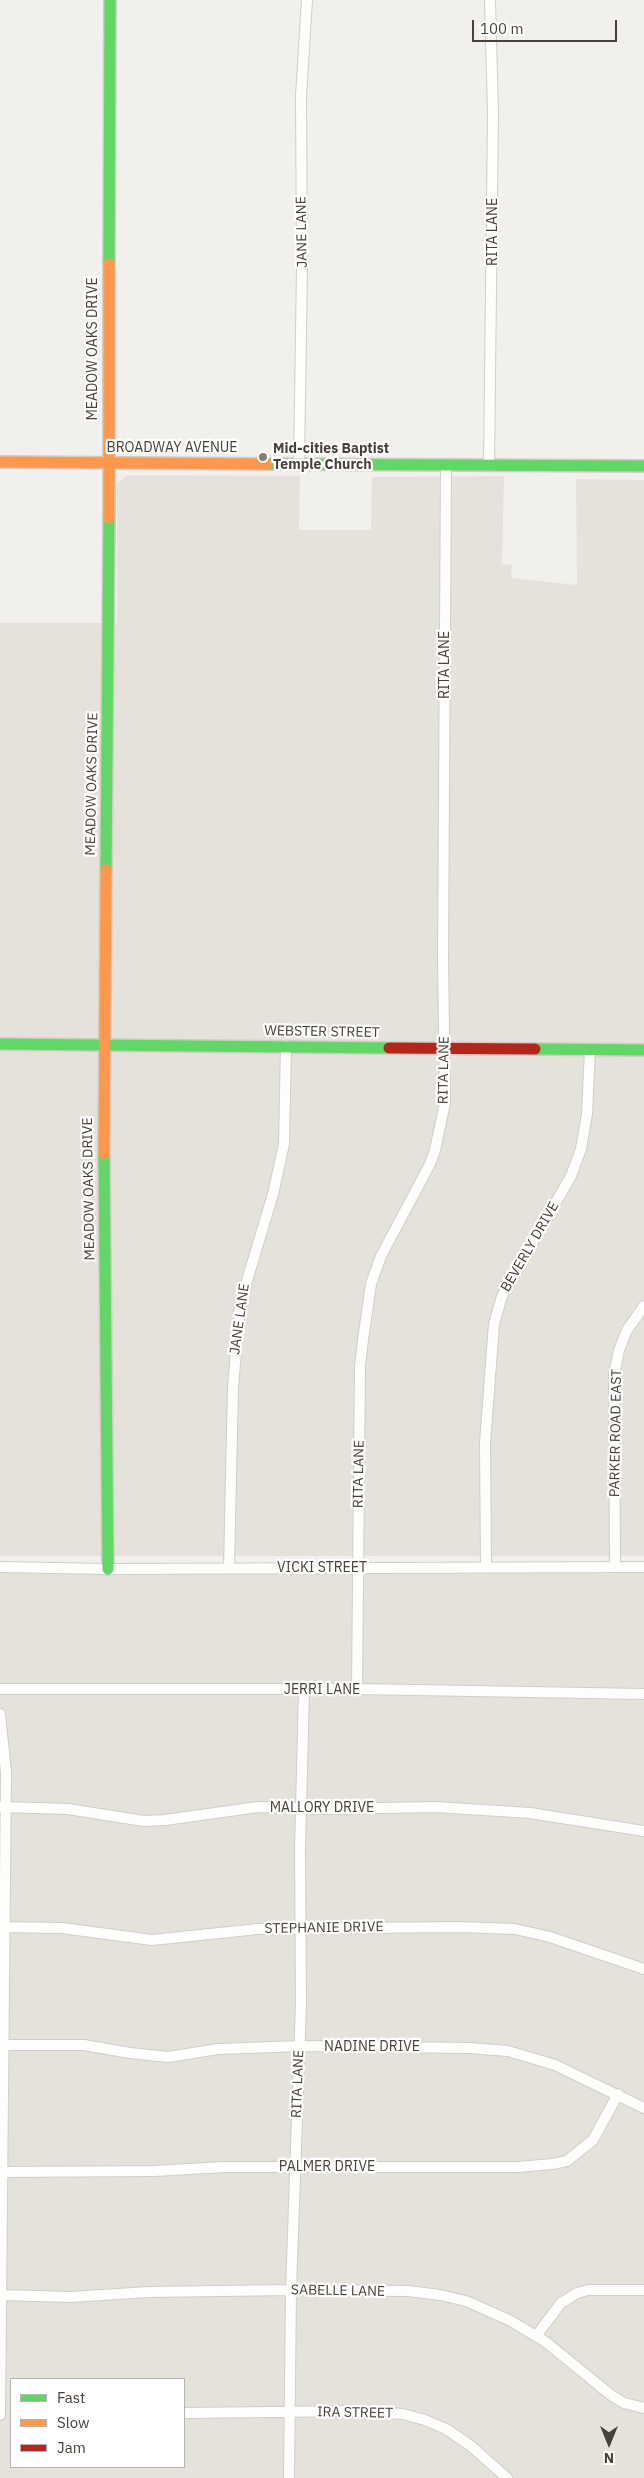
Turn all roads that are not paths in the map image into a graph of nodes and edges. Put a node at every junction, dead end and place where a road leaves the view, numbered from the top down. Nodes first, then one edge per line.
1 (110, 0) edge
2 (306, 0) edge
3 (490, 0) edge
4 (0, 462) edge
5 (108, 462) junction
6 (299, 464) junction
7 (446, 465) junction
8 (489, 465) junction
9 (644, 466) edge
10 (0, 1044) edge
11 (103, 1045) junction
12 (286, 1046) junction
13 (445, 1048) junction
14 (590, 1049) junction
15 (644, 1050) edge
16 (644, 1306) edge
17 (0, 1567) edge
18 (615, 1567) junction
19 (644, 1567) edge
20 (229, 1568) junction
21 (358, 1568) junction
22 (486, 1568) junction
23 (108, 1569) junction
24 (0, 1689) edge
25 (357, 1689) junction
26 (304, 1691) junction
27 (644, 1694) edge
28 (0, 1714) edge
29 (3, 1807) edge
30 (301, 1809) junction
31 (644, 1831) edge
32 (2, 1927) edge
33 (300, 1928) junction
34 (644, 1969) edge
35 (2, 2044) edge
36 (300, 2046) junction
37 (618, 2094) junction
38 (644, 2108) edge
39 (296, 2166) junction
40 (1, 2172) edge
41 (291, 2290) junction
42 (644, 2290) edge
43 (1, 2295) edge
44 (536, 2336) junction
45 (644, 2408) edge
46 (289, 2412) junction
47 (185, 2413) edge
48 (0, 2416) edge
49 (289, 2478) edge
50 (506, 2478) edge

1 - 5 street, MEADOW OAKS DRIVE
2 - 6 street, JANE LANE
3 - 8 street, RITA LANE
4 - 5 street, BROADWAY AVENUE
5 - 6 street, BROADWAY AVENUE
5 - 11 street, MEADOW OAKS DRIVE
6 - 7 street, BROADWAY AVENUE
7 - 8 street, BROADWAY AVENUE
7 - 13 street, RITA LANE
8 - 9 street, BROADWAY AVENUE
10 - 11 street, WEBSTER STREET
11 - 12 street, WEBSTER STREET
11 - 23 street, MEADOW OAKS DRIVE
12 - 13 street, WEBSTER STREET
12 - 20 street, JANE LANE
13 - 14 street, WEBSTER STREET
13 - 21 street, RITA LANE
14 - 15 street, WEBSTER STREET
14 - 22 street, BEVERLY DRIVE
16 - 18 street, PARKER ROAD EAST
17 - 23 street, VICKI STREET
18 - 19 street, VICKI STREET
18 - 22 street, VICKI STREET
20 - 21 street, VICKI STREET
20 - 23 street, VICKI STREET
21 - 22 street, VICKI STREET
21 - 25 street, RITA LANE
24 - 26 street, JERRI LANE
25 - 26 street, JERRI LANE
25 - 27 street, JERRI LANE
26 - 30 street, RITA LANE
28 - 29 street
29 - 30 street, MALLORY DRIVE
29 - 32 street
30 - 31 street, MALLORY DRIVE
30 - 33 street, RITA LANE
32 - 33 street, STEPHANIE DRIVE
32 - 35 street
33 - 34 street, STEPHANIE DRIVE
33 - 36 street, RITA LANE
35 - 36 street, NADINE DRIVE
35 - 40 street
36 - 37 street, NADINE DRIVE
36 - 39 street, RITA LANE
37 - 38 street, NADINE DRIVE
37 - 39 street, PALMER DRIVE
39 - 40 street, PALMER DRIVE
39 - 41 street, RITA LANE
40 - 43 street
41 - 43 street, SABELLE LANE
41 - 44 street, SABELLE LANE
41 - 46 street, RITA LANE
42 - 44 street
43 - 48 street
44 - 45 street, SABELLE LANE
46 - 47 street, IRA STREET
46 - 49 street, RITA LANE
46 - 50 street, IRA STREET

